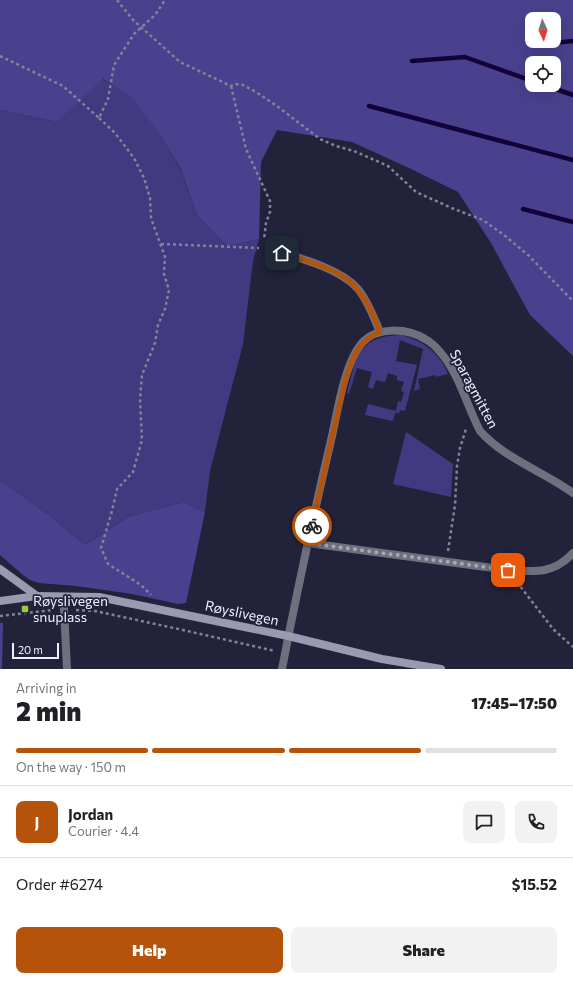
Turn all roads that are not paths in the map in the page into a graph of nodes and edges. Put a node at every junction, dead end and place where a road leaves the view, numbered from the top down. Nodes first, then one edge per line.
1 (270, 248) road end
2 (380, 332) junction
3 (573, 494) edge
4 (308, 543) junction
5 (573, 553) edge
6 (0, 569) edge
7 (36, 596) junction
8 (0, 601) edge
9 (64, 609) road end
10 (288, 636) junction
11 (67, 669) edge
12 (282, 669) edge
13 (441, 669) edge

1 - 2 street
2 - 3 street, Sparagmitten
2 - 4 street, Sparagmitten
4 - 5 street
4 - 10 street, Sparagmitten
6 - 7 street
7 - 8 street, Røyslivegen
7 - 10 street, Røyslivegen
9 - 11 street
10 - 12 street, Sparagmitten
10 - 13 street, Røyslivegen

